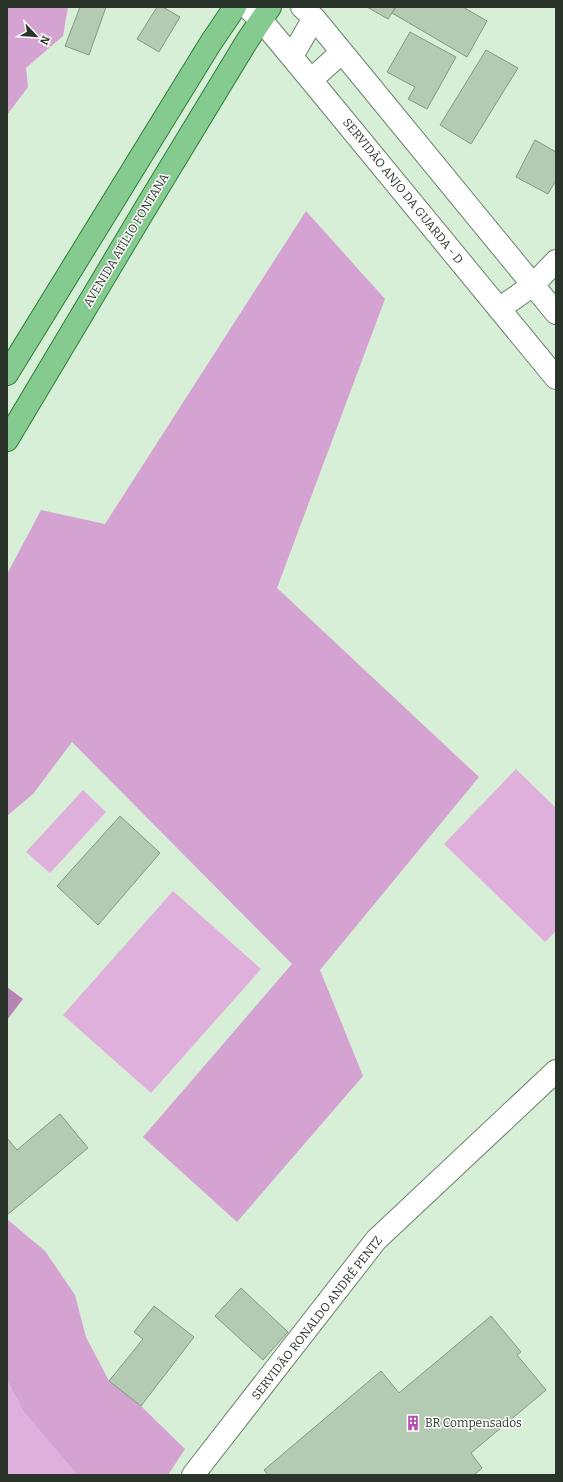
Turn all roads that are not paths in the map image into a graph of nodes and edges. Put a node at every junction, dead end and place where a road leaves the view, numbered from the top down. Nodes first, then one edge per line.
1 (235, 7) edge
2 (260, 12) edge
3 (308, 13) edge
4 (342, 52) junction
5 (292, 56) junction
6 (312, 80) junction
7 (556, 261) edge
8 (533, 285) junction
9 (499, 309) junction
10 (556, 313) edge
11 (7, 374) edge
12 (556, 378) edge
13 (7, 440) edge
14 (556, 1071) edge
15 (193, 1475) edge

1 - 11 main road
2 - 5 street, SERVIDÃO ANJO DA GUARDA - D
2 - 13 main road, AVENIDA ATÍLIO FONTANA
3 - 4 street
3 - 5 street
4 - 6 street
4 - 8 street
5 - 6 street, SERVIDÃO ANJO DA GUARDA - D
6 - 9 street, SERVIDÃO ANJO DA GUARDA - D
7 - 8 street
8 - 9 street
8 - 10 street
9 - 12 street, SERVIDÃO ANJO DA GUARDA - D
14 - 15 street, SERVIDÃO RONALDO ANDRÉ PENTZ

